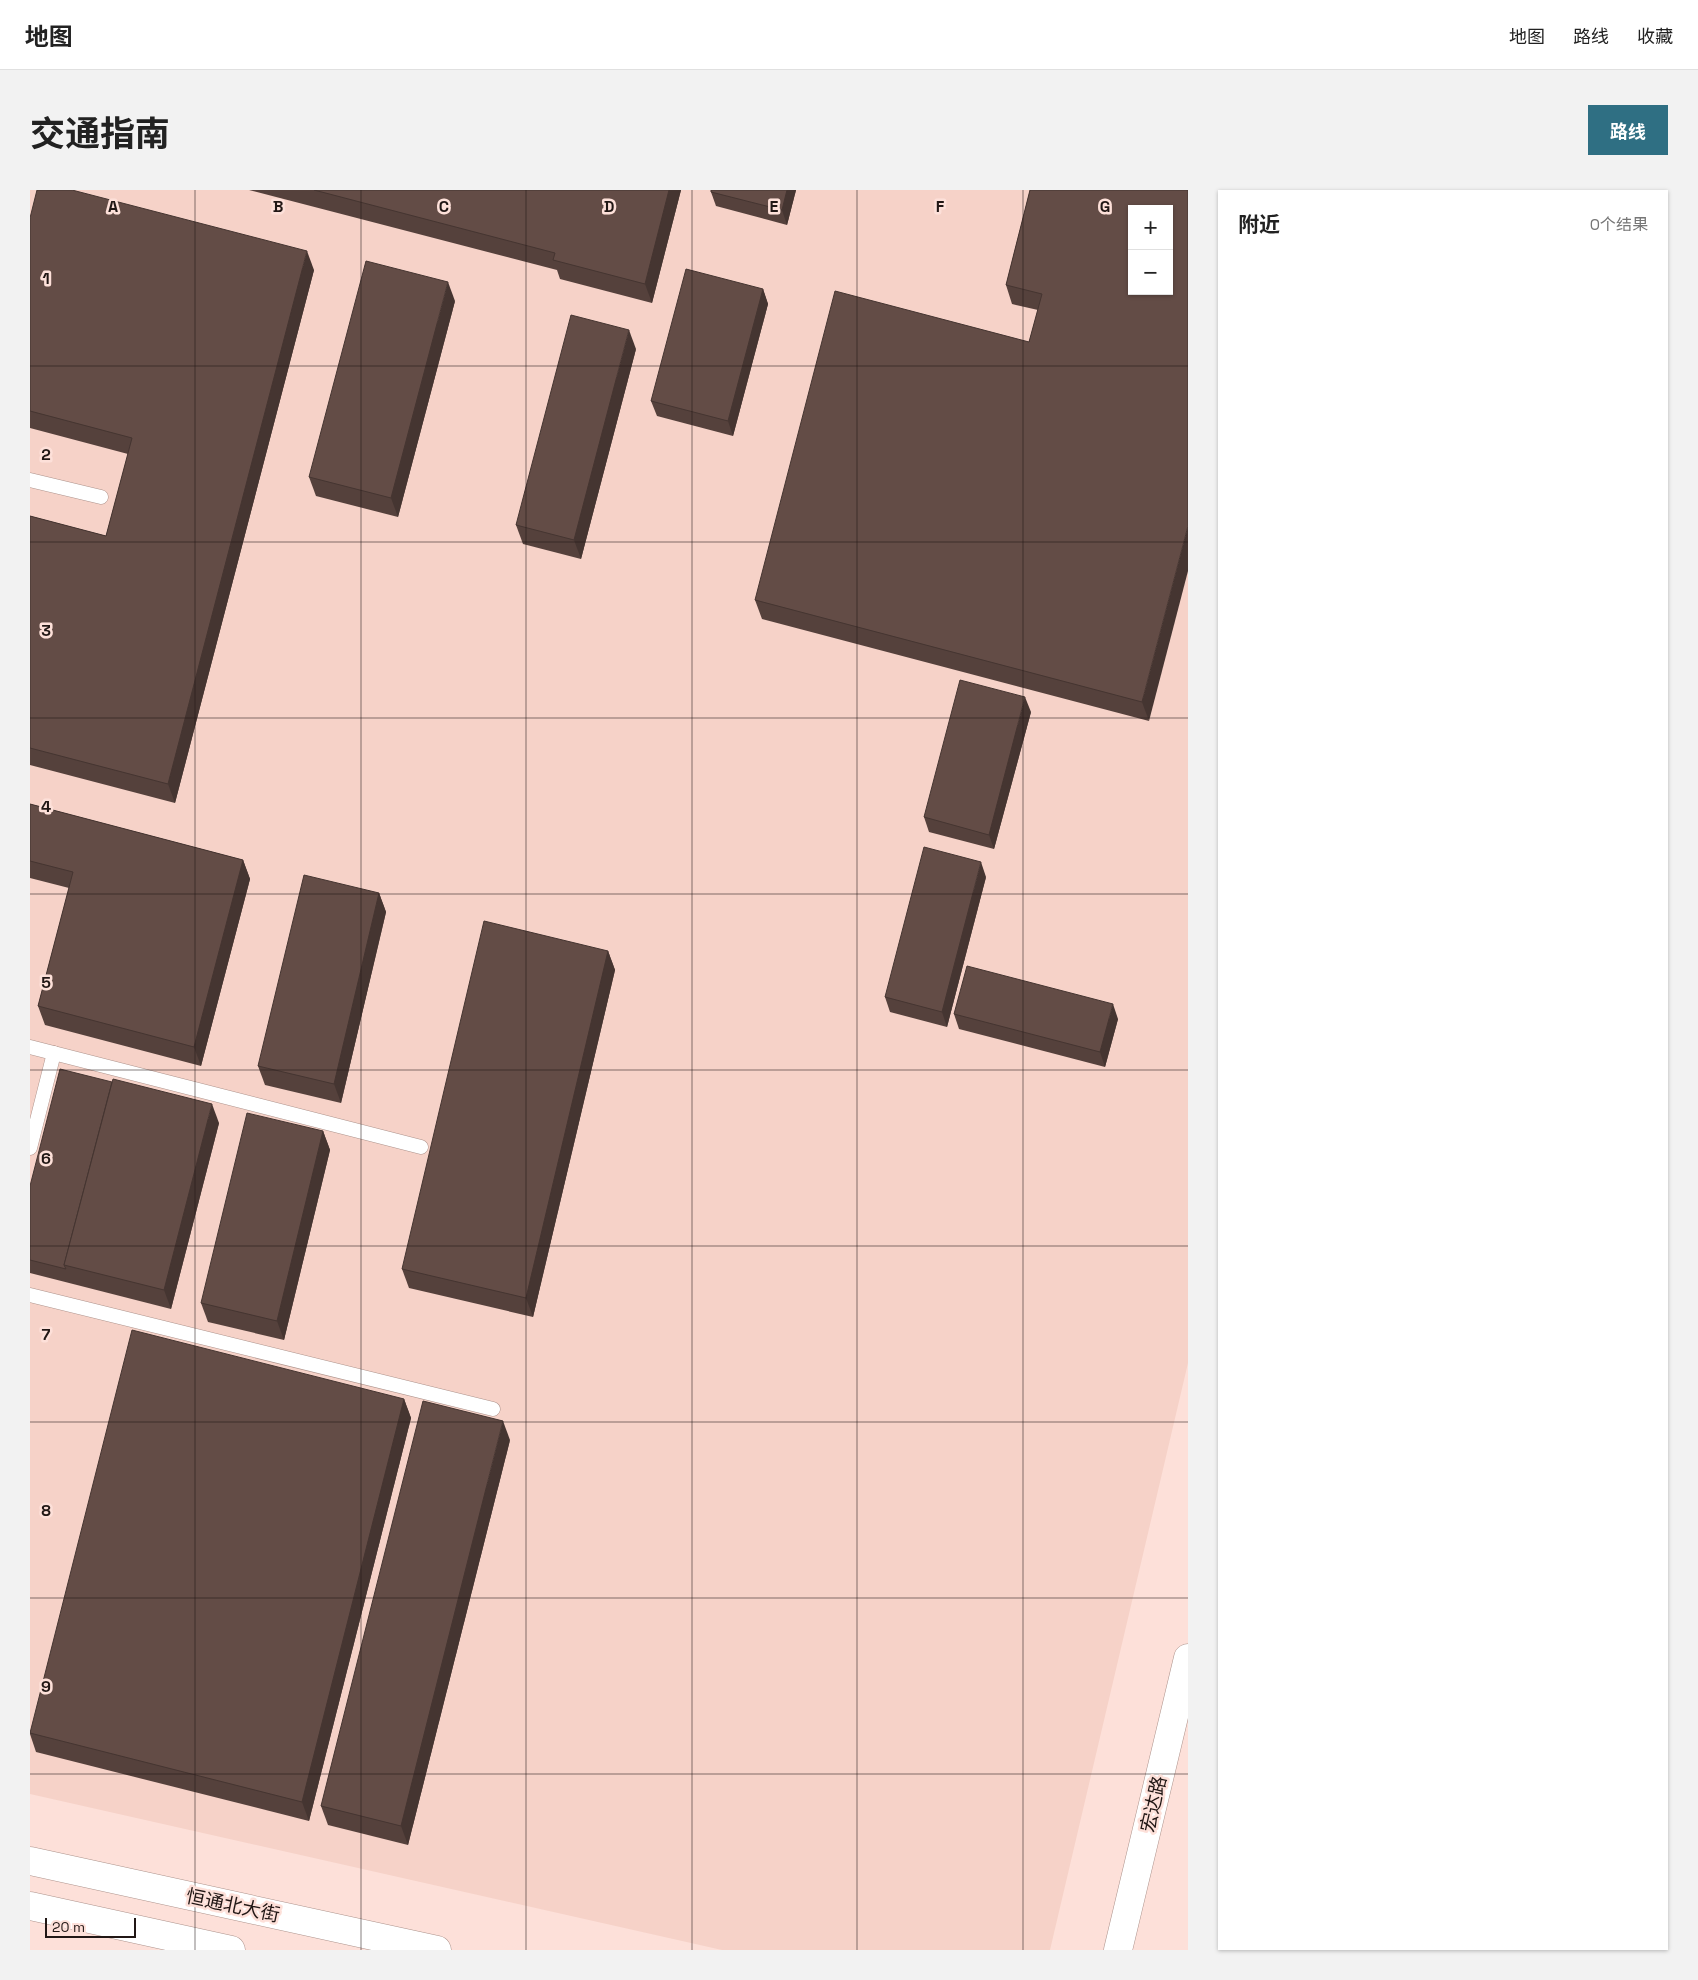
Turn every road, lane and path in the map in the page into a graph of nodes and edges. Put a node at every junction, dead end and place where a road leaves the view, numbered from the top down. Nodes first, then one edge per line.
1 (30, 480) edge
2 (101, 497) dead end
3 (30, 1047) edge
4 (54, 1053) junction
5 (420, 1147) dead end
6 (30, 1148) edge
7 (30, 1295) edge
8 (493, 1409) dead end
9 (1188, 1658) edge
10 (30, 1861) edge
11 (30, 1906) edge
12 (231, 1950) edge
13 (437, 1950) edge
14 (1118, 1950) edge

1 - 2 lane
3 - 4 lane
4 - 5 lane
4 - 6 lane
7 - 8 lane
9 - 14 main road, 宏达路
10 - 13 main road, 恒通北大街
11 - 12 main road

